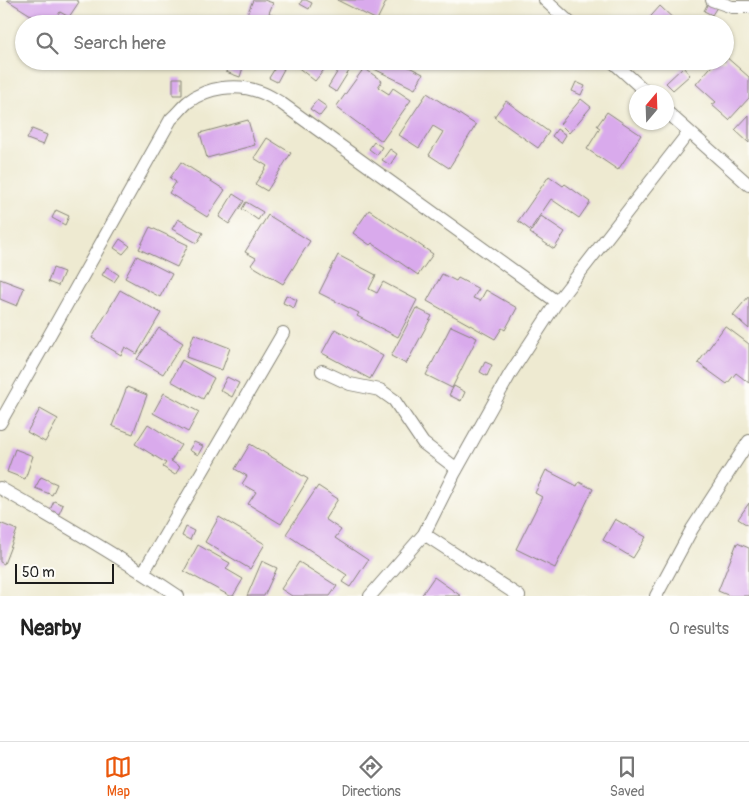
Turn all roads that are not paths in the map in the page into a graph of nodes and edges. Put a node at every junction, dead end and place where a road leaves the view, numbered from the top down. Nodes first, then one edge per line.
1 (545, 0) edge
2 (712, 0) edge
3 (749, 7) edge
4 (561, 15) edge
5 (622, 70) edge
6 (638, 85) edge
7 (674, 118) edge
8 (689, 132) junction
9 (749, 185) edge
10 (557, 302) junction
11 (283, 334) dead end
12 (322, 371) dead end
13 (0, 423) edge
14 (749, 441) edge
15 (457, 469) junction
16 (0, 488) edge
17 (424, 534) junction
18 (143, 573) junction
19 (174, 595) edge
20 (370, 596) edge
21 (519, 596) edge
22 (656, 596) edge

1 - 4 street
2 - 3 street
5 - 6 street
7 - 8 street
8 - 9 street
8 - 10 street
10 - 13 street
10 - 15 street
11 - 18 street
12 - 15 street
14 - 22 street
15 - 17 street
16 - 18 street
17 - 20 street
17 - 21 street
18 - 19 street

